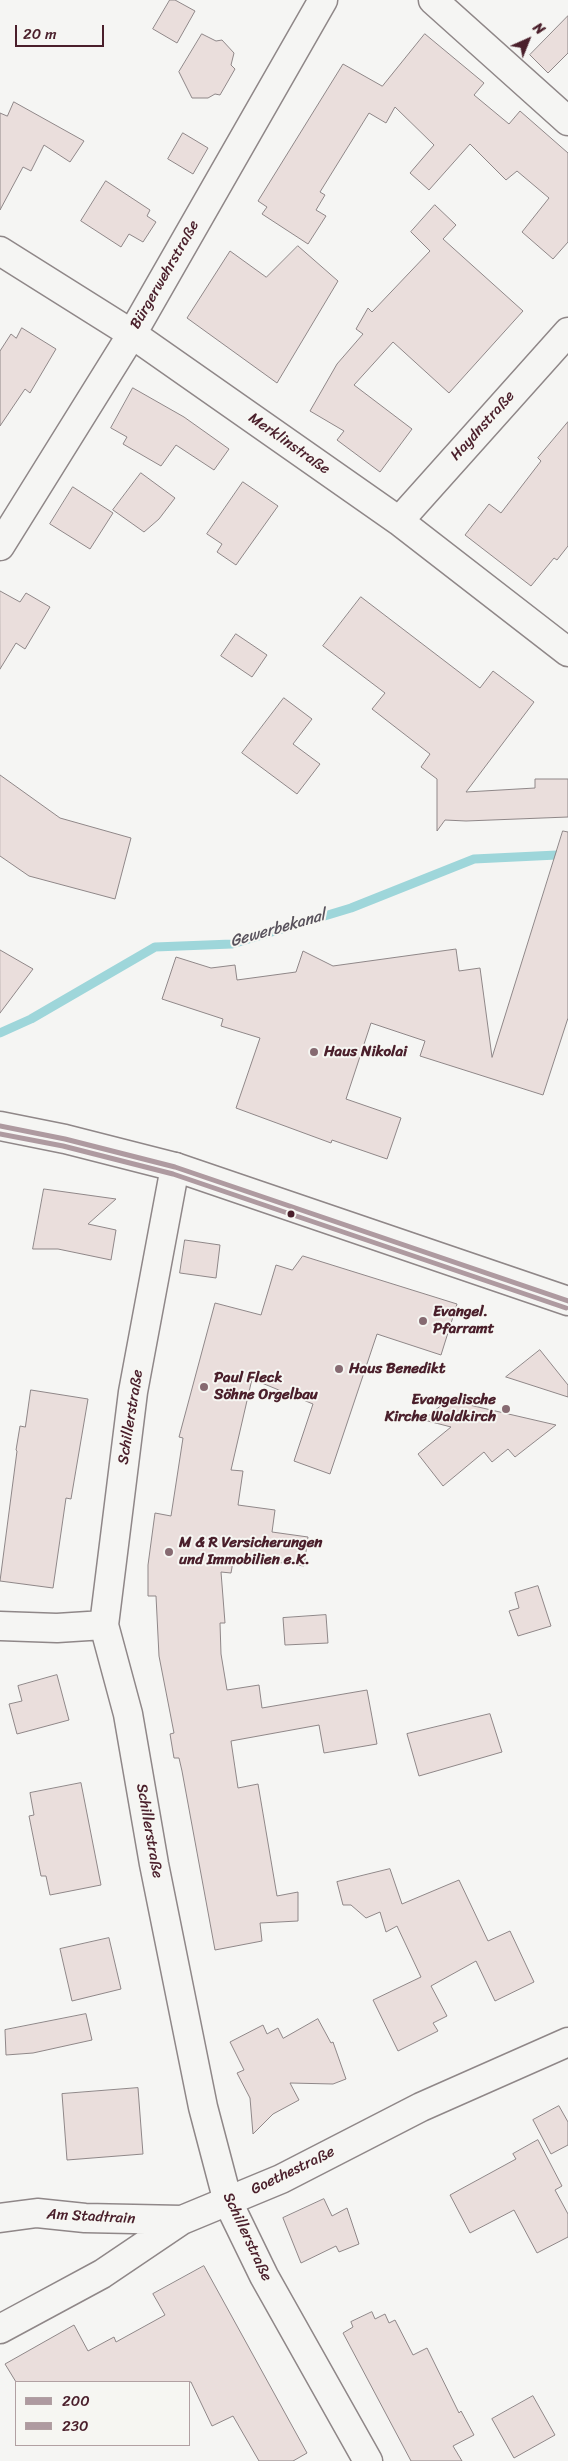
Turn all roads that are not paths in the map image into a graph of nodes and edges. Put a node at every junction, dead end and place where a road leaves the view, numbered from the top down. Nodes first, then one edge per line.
1 (323, 0) edge
2 (433, 0) edge
3 (568, 121) edge
4 (0, 251) edge
5 (568, 332) edge
6 (132, 334) junction
7 (399, 521) junction
8 (0, 546) edge
9 (568, 652) edge
10 (0, 1126) edge
11 (175, 1167) junction
12 (568, 1301) edge
13 (104, 1624) junction
14 (0, 1626) edge
15 (568, 2042) edge
16 (228, 2202) junction
17 (0, 2218) edge
18 (182, 2220) junction
19 (0, 2329) edge
20 (368, 2461) edge

1 - 6 street, Bürgerwehrstraße
2 - 3 street
4 - 6 street, Merklinstraße
5 - 7 street, Haydnstraße
6 - 7 street, Merklinstraße
6 - 8 street, Bürgerwehrstraße
7 - 9 street, Merklinstraße
10 - 11 street
11 - 12 street
11 - 13 street, Schillerstraße
13 - 14 street
13 - 16 street, Schillerstraße
15 - 16 street, Goethestraße
16 - 18 street, Goethestraße
16 - 20 street, Schillerstraße
17 - 18 street, Am Stadtrain
18 - 19 street, Goethestraße

